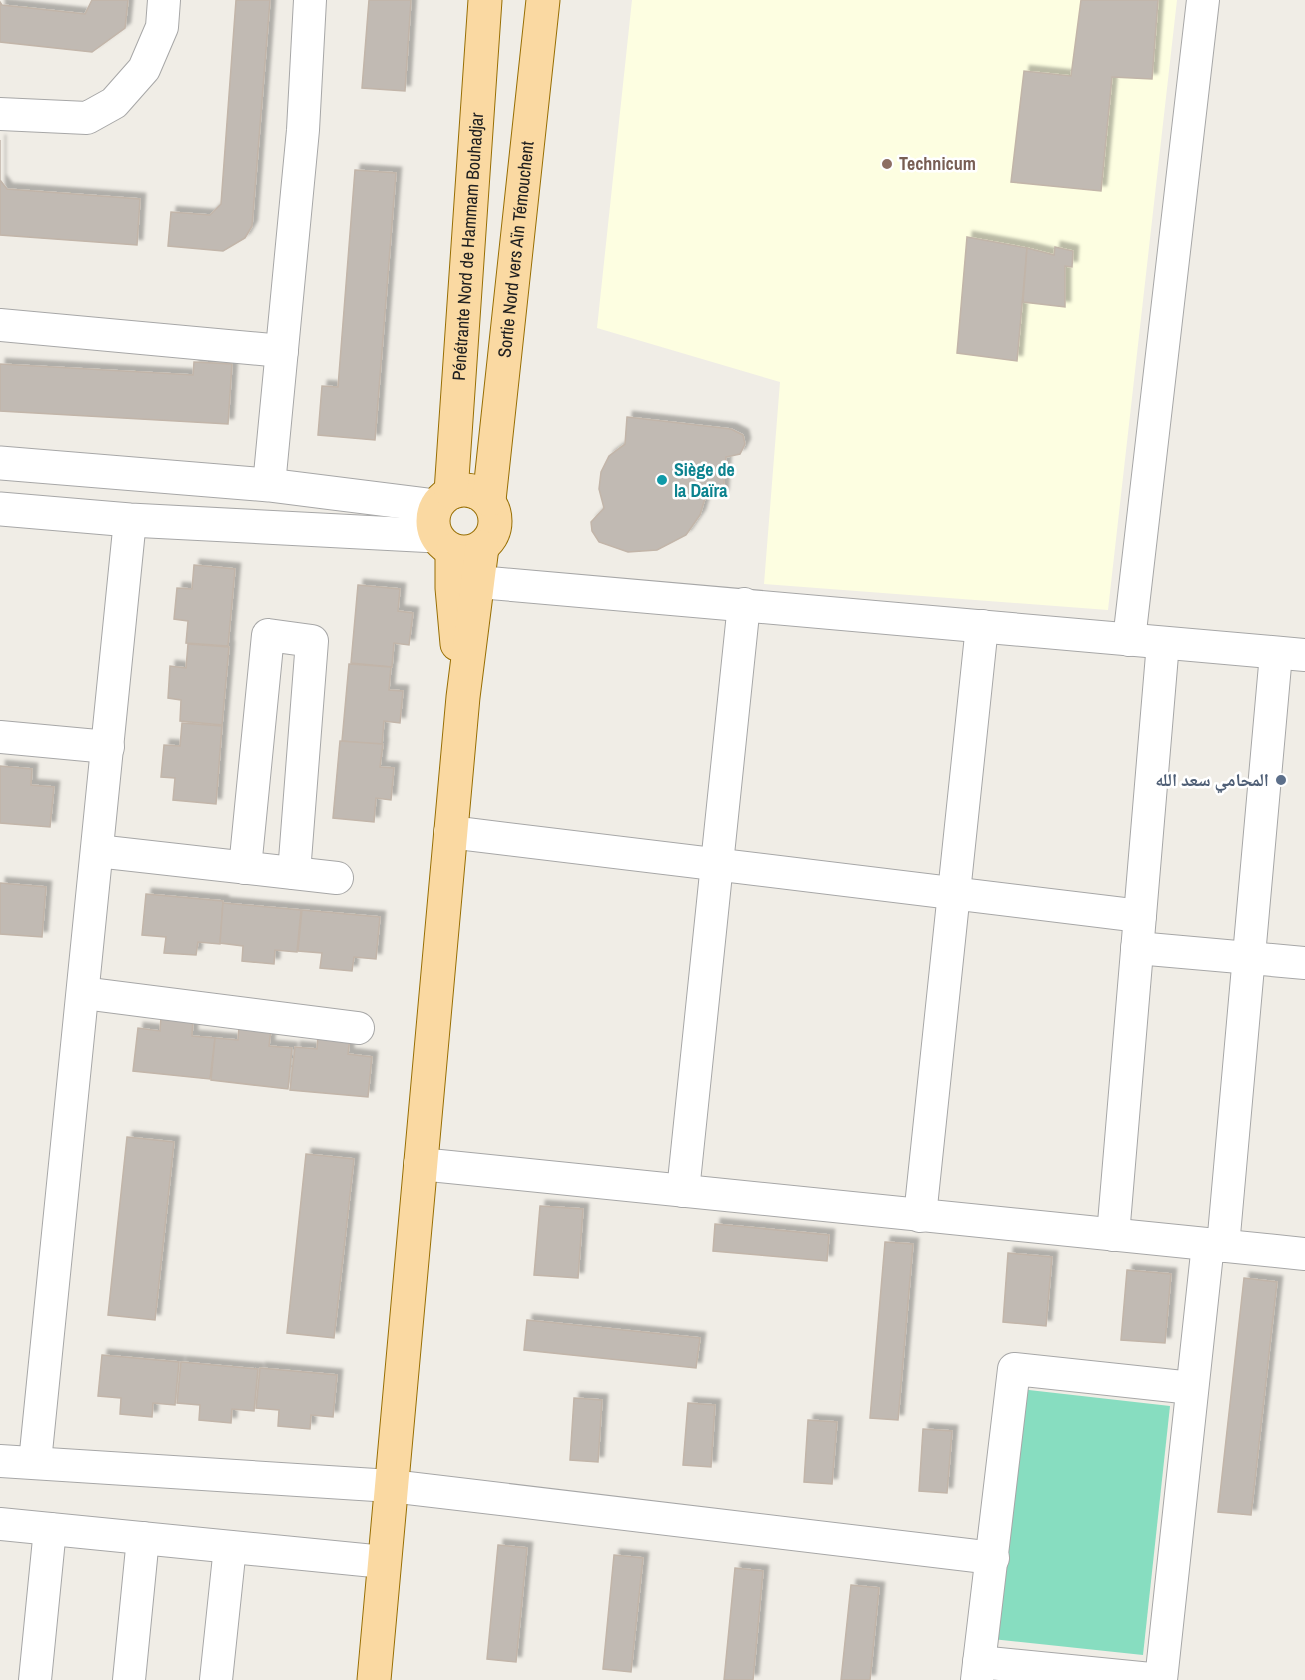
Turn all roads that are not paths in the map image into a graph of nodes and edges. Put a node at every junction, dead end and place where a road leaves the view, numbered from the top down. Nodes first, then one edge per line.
1 (164, 0) edge
2 (310, 0) edge
3 (485, 0) edge
4 (543, 0) edge
5 (1203, 0) edge
6 (0, 114) edge
7 (0, 325) edge
8 (282, 351) junction
9 (0, 463) edge
10 (269, 485) junction
11 (489, 500) junction
12 (0, 509) edge
13 (130, 520) junction
14 (451, 526) junction
15 (479, 582) junction
16 (744, 604) junction
17 (982, 626) junction
18 (1129, 640) junction
19 (1163, 643) junction
20 (1290, 654) edge
21 (463, 697) junction
22 (0, 737) edge
23 (108, 747) junction
24 (450, 832) junction
25 (97, 851) junction
26 (717, 864) junction
27 (245, 868) junction
28 (294, 873) junction
29 (337, 878) dead end
30 (952, 893) junction
31 (1140, 916) junction
32 (1137, 948) junction
33 (1248, 957) junction
34 (1305, 963) edge
35 (83, 993) junction
36 (358, 1028) dead end
37 (420, 1164) junction
38 (683, 1191) junction
39 (920, 1215) junction
40 (1113, 1235) junction
41 (1215, 1245) junction
42 (1305, 1254) edge
43 (1192, 1388) junction
44 (0, 1461) edge
45 (35, 1462) junction
46 (391, 1486) junction
47 (0, 1524) edge
48 (50, 1529) junction
49 (143, 1538) junction
50 (230, 1547) junction
51 (993, 1558) junction
52 (384, 1562) junction
53 (978, 1671) edge
54 (35, 1680) edge
55 (129, 1680) edge
56 (216, 1680) edge
57 (374, 1680) edge

1 - 6 street
2 - 8 street
3 - 14 main road, Pénétrante Nord de Hammam Bouhadjar
4 - 11 main road, Sortie Nord vers Aïn Témouchent
5 - 18 street
7 - 8 street
8 - 10 street
9 - 10 street
10 - 14 street
11 - 14 main road
11 - 14 main road, Sortie Nord vers Aïn Témouchent
12 - 13 street
13 - 14 street
13 - 23 street
14 - 15 main road
14 - 21 main road
15 - 16 street
15 - 21 main road
16 - 17 street
16 - 26 street
17 - 18 street
17 - 30 street
18 - 19 street
19 - 20 street
19 - 31 street
20 - 33 street
21 - 24 main road
22 - 23 street
23 - 25 street
24 - 26 street
24 - 37 main road
25 - 27 street
25 - 35 street
26 - 30 street
26 - 38 street
27 - 28 street
27 - 28 street
28 - 29 street
30 - 31 street
30 - 39 street
31 - 32 street
32 - 33 street
32 - 40 street
33 - 34 street
33 - 41 street
35 - 36 street
35 - 45 street
37 - 38 street
37 - 46 main road
38 - 39 street
39 - 40 street
40 - 41 street
41 - 42 street
41 - 43 street
43 - 51 street
43 - 53 street
44 - 45 street
45 - 46 street
46 - 51 street
46 - 52 main road
47 - 48 street
48 - 49 street
48 - 54 street
49 - 50 street
49 - 55 street
50 - 52 street
50 - 56 street
51 - 53 street
52 - 57 main road

